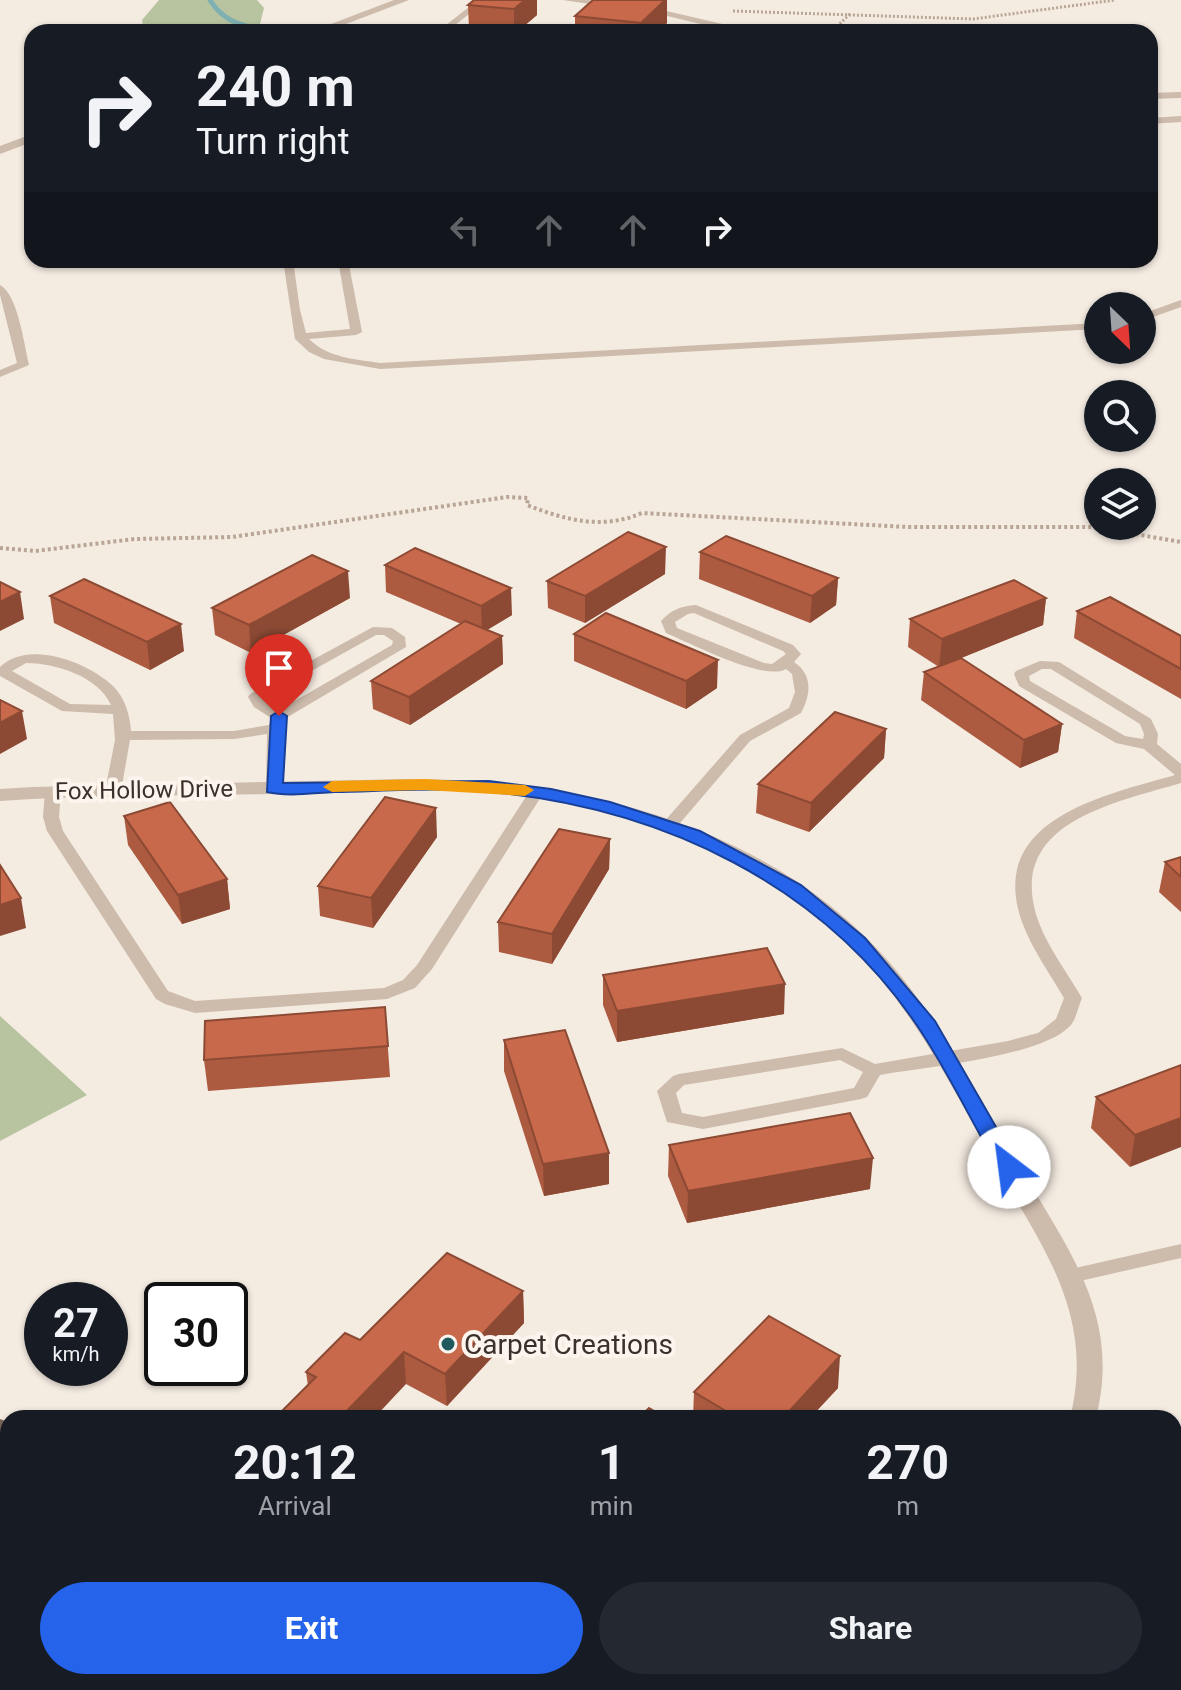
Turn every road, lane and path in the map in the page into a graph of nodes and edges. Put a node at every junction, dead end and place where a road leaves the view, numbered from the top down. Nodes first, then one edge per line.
1 (404, 0) edge
2 (483, 0) edge
3 (567, 0) edge
4 (1115, 0) edge
5 (618, 6) edge
6 (631, 7) edge
7 (722, 10) dead end
8 (850, 14) junction
9 (337, 24) edge
10 (452, 24) edge
11 (709, 24) edge
12 (839, 24) edge
13 (1181, 95) edge
14 (1158, 96) edge
15 (1181, 119) edge
16 (1158, 120) edge
17 (24, 141) edge
18 (0, 150) edge
19 (289, 268) edge
20 (344, 268) edge
21 (0, 288) edge
22 (1181, 303) edge
23 (4, 305) edge
24 (1156, 313) edge
25 (1084, 327) edge
26 (299, 337) junction
27 (0, 374) edge
28 (1181, 542) edge
29 (0, 548) edge
30 (786, 662) junction
31 (120, 710) junction
32 (277, 722) junction
33 (123, 736) junction
34 (1149, 745) junction
35 (1181, 775) edge
36 (274, 788) junction
37 (53, 791) junction
38 (113, 791) junction
39 (536, 792) junction
40 (0, 795) edge
41 (669, 826) junction
42 (947, 1057) junction
43 (873, 1070) junction
44 (1181, 1250) edge
45 (1071, 1276) junction
46 (1084, 1410) edge

1 - 9 street
2 - 10 lane
3 - 5 lane
4 - 8 path
6 - 11 lane
7 - 8 path
8 - 12 path
13 - 14 lane
15 - 16 lane
17 - 18 street
19 - 26 lane
20 - 26 lane
21 - 23 lane
22 - 24 lane
23 - 27 lane
25 - 26 lane
28 - 29 path
30 - 30 lane
30 - 41 lane
31 - 31 lane
31 - 33 lane
32 - 32 lane
32 - 33 lane
32 - 36 lane
33 - 38 lane
34 - 34 lane
34 - 35 lane
35 - 42 lane
36 - 38 street, Fox Hollow Drive
36 - 39 street, Fox Hollow Drive
37 - 38 street, Fox Hollow Drive
37 - 39 lane
37 - 40 street, Fox Hollow Drive
39 - 41 street, Fox Hollow Drive
41 - 42 street, Fox Hollow Drive
42 - 43 lane
42 - 45 street, Fox Hollow Drive
43 - 43 lane
44 - 45 lane
45 - 46 street, Fox Hollow Drive

